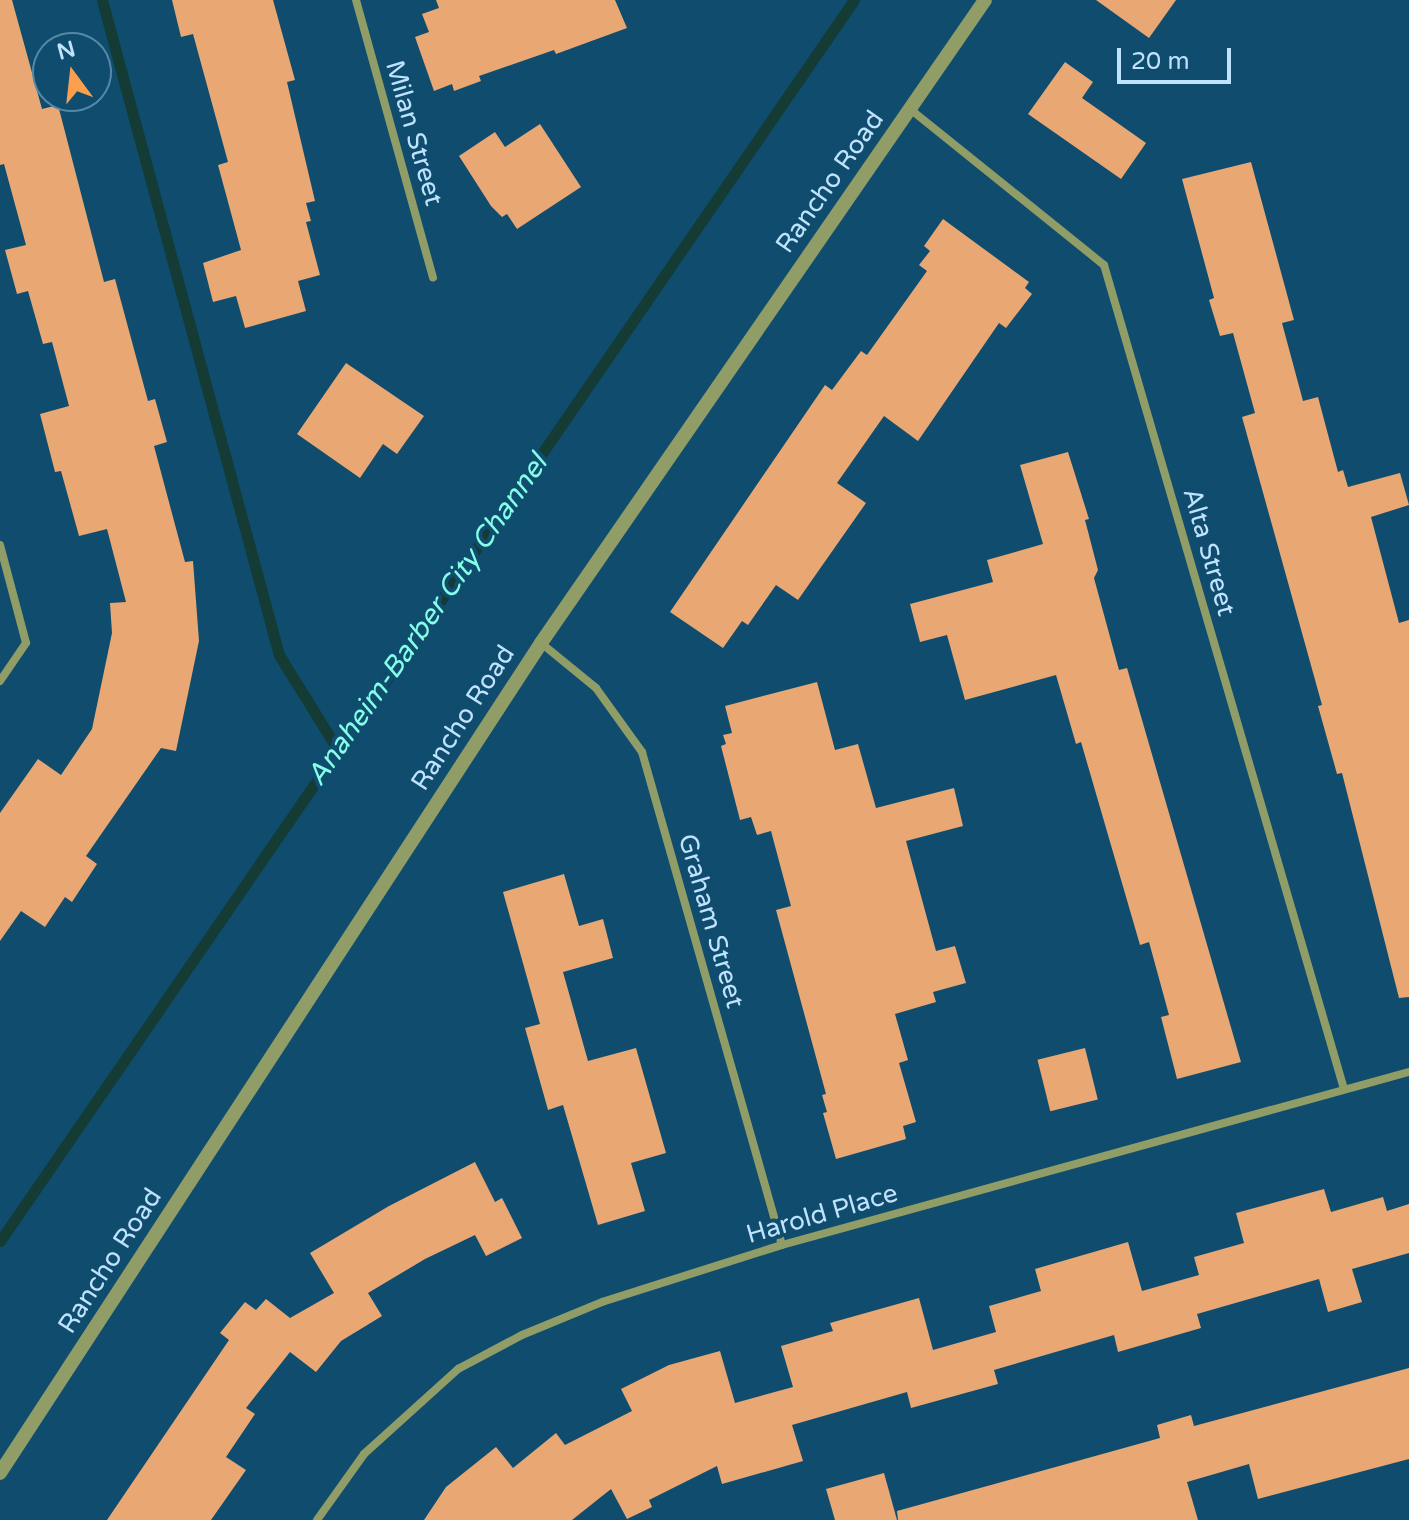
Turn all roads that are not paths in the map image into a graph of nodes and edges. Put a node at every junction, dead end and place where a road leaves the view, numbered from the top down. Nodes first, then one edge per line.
1 (356, 0) edge
2 (985, 0) edge
3 (910, 109) junction
4 (433, 277) dead end
5 (0, 545) edge
6 (541, 643) junction
7 (0, 681) edge
8 (1409, 1072) edge
9 (1344, 1089) junction
10 (782, 1245) junction
11 (0, 1473) edge
12 (317, 1520) edge

1 - 4 street, Milan Street
2 - 3 street, Rancho Road
3 - 6 street, Rancho Road
3 - 9 street, Alta Street
5 - 7 street
6 - 10 street, Graham Street
6 - 11 street, Rancho Road
8 - 9 street, Harold Place
9 - 10 street, Harold Place
10 - 12 street, Harold Place

